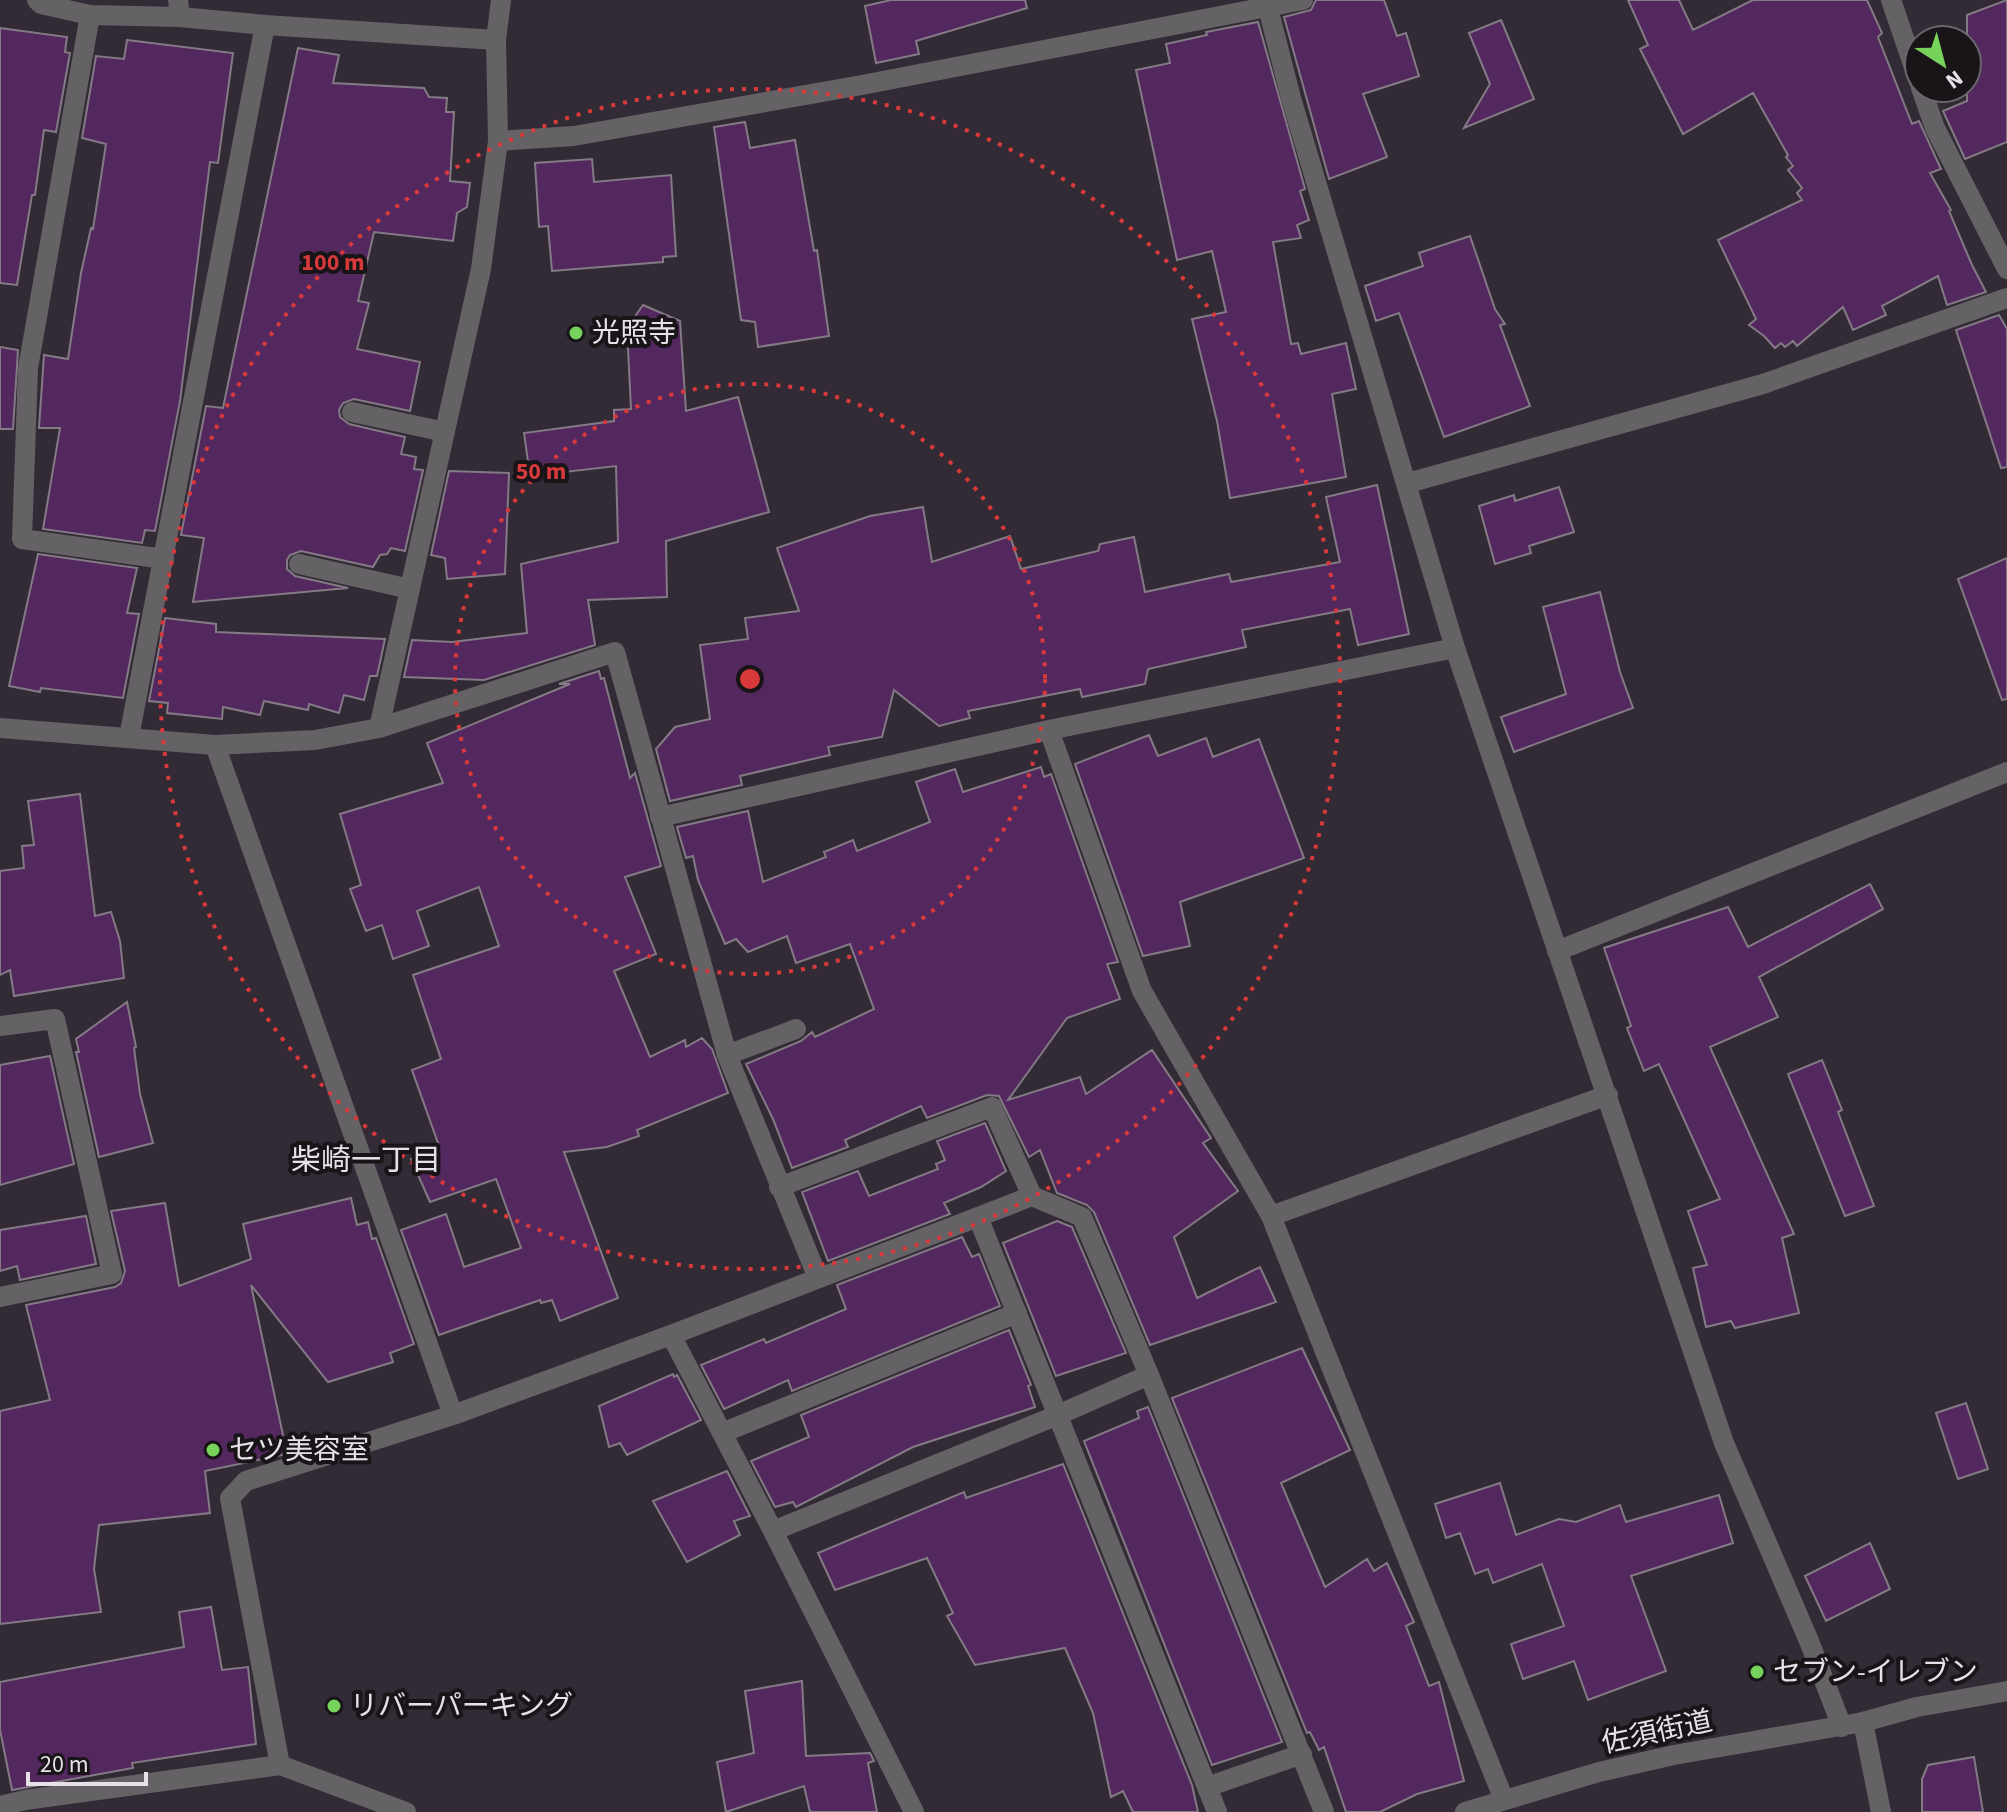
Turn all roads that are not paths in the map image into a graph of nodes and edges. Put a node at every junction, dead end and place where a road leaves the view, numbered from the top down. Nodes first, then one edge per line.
1 (37, 0) edge
2 (501, 0) edge
3 (1303, 0) edge
4 (1891, 0) edge
5 (1267, 3) edge
6 (179, 8) edge
7 (90, 15) junction
8 (265, 25) junction
9 (1903, 35) edge
10 (496, 40) junction
11 (1927, 104) edge
12 (498, 141) junction
13 (2007, 269) edge
14 (2007, 298) edge
15 (352, 412) dead end
16 (445, 432) junction
17 (1408, 483) junction
18 (164, 559) junction
19 (299, 564) dead end
20 (410, 589) junction
21 (1455, 648) junction
22 (0, 728) edge
23 (379, 728) junction
24 (1049, 730) junction
25 (129, 737) junction
26 (215, 745) junction
27 (2007, 772) edge
28 (660, 817) junction
29 (1557, 951) junction
30 (0, 1026) edge
31 (796, 1029) dead end
32 (727, 1055) junction
33 (1608, 1095) junction
34 (779, 1187) junction
35 (1032, 1196) junction
36 (1271, 1216) junction
37 (978, 1217) junction
38 (818, 1278) junction
39 (0, 1297) edge
40 (1017, 1313) junction
41 (671, 1335) junction
42 (1149, 1375) junction
43 (453, 1415) junction
44 (1058, 1415) junction
45 (722, 1433) junction
46 (773, 1531) junction
47 (2007, 1691) edge
48 (1863, 1722) junction
49 (1842, 1727) junction
50 (1302, 1754) junction
51 (280, 1765) junction
52 (1207, 1787) junction
53 (1504, 1800) junction
54 (0, 1806) edge
55 (27, 1806) edge
56 (406, 1812) edge
57 (914, 1812) edge
58 (1217, 1812) edge
59 (1324, 1812) edge
60 (1465, 1812) edge
61 (1881, 1812) edge

1 - 7 street
2 - 10 street
3 - 5 street
4 - 9 street
5 - 12 street
5 - 17 street
6 - 7 street
6 - 8 street
7 - 18 street
8 - 10 street
8 - 18 street
10 - 12 street
11 - 13 street
12 - 16 street
14 - 17 street
15 - 16 street
16 - 20 street
17 - 21 street
18 - 25 street
19 - 20 street
20 - 23 street
21 - 24 street
21 - 29 street
22 - 25 street
23 - 26 street
23 - 28 street
24 - 28 street
24 - 36 street
25 - 26 street
26 - 43 street
27 - 29 street
28 - 32 street
29 - 33 street
30 - 39 street
31 - 32 street
32 - 34 street
33 - 36 street
33 - 49 street
34 - 35 street
34 - 38 street
35 - 37 street
35 - 42 street
36 - 53 street
37 - 38 street
37 - 40 street
38 - 41 street
40 - 44 street
40 - 45 street
41 - 43 street
41 - 45 street
42 - 44 street
42 - 50 street
43 - 51 street
44 - 46 street
44 - 52 street
45 - 46 street
46 - 57 street
47 - 48 street, 佐須街道
48 - 49 street, 佐須街道
48 - 61 street
49 - 53 street, 佐須街道
50 - 52 street
50 - 59 street
51 - 55 street
51 - 56 street
52 - 58 street
53 - 60 street, 佐須街道
54 - 55 street

